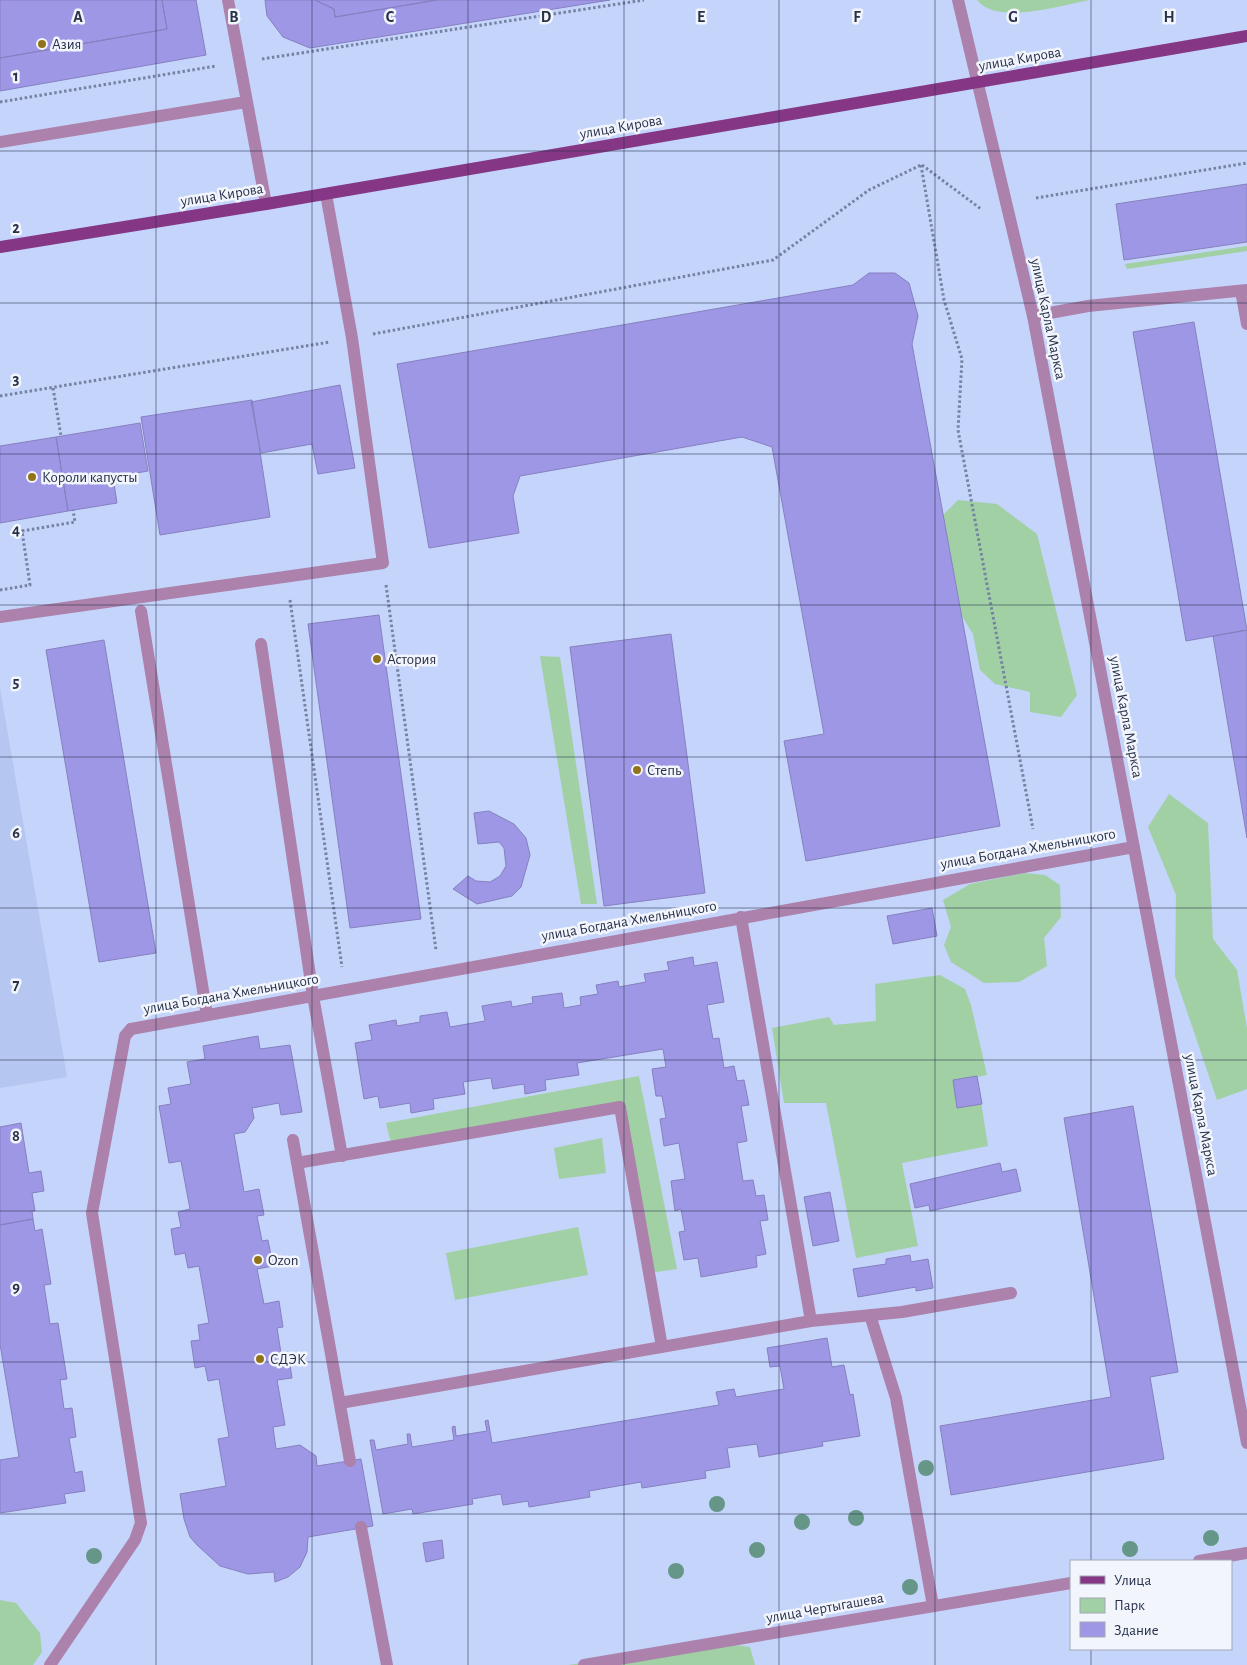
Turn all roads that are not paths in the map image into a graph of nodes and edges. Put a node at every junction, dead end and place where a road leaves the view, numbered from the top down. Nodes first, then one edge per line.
1 (228, 0) edge
2 (958, 0) edge
3 (1247, 36) edge
4 (978, 82) junction
5 (246, 102) junction
6 (0, 142) edge
7 (326, 194) junction
8 (266, 204) junction
9 (0, 247) edge
10 (1244, 290) edge
11 (1033, 316) junction
12 (1247, 324) edge
13 (141, 611) dead end
14 (0, 617) edge
15 (261, 644) dead end
16 (1134, 847) junction
17 (741, 917) junction
18 (313, 996) junction
19 (208, 1015) junction
20 (293, 1140) dead end
21 (342, 1156) junction
22 (297, 1164) junction
23 (1011, 1293) dead end
24 (870, 1315) junction
25 (811, 1321) junction
26 (662, 1347) junction
27 (340, 1403) junction
28 (1247, 1443) edge
29 (350, 1461) dead end
30 (361, 1527) dead end
31 (1247, 1553) edge
32 (1204, 1560) edge
33 (1070, 1583) edge
34 (933, 1606) junction
35 (50, 1665) edge
36 (387, 1665) edge
37 (584, 1665) edge

1 - 5 street
2 - 4 street, улица Карла Маркса
3 - 4 main road, улица Кирова
4 - 7 main road, улица Кирова
4 - 11 street, улица Карла Маркса
5 - 6 street
5 - 8 street
7 - 8 main road, улица Кирова
7 - 14 street
8 - 9 main road, улица Кирова
10 - 11 street
10 - 12 street
11 - 16 street, улица Карла Маркса
13 - 19 street
15 - 18 street
16 - 17 street, улица Богдана Хмельницкого
16 - 28 street, улица Карла Маркса
17 - 18 street, улица Богдана Хмельницкого
17 - 25 street
18 - 19 street, улица Богдана Хмельницкого
18 - 21 street
19 - 35 street, улица Богдана Хмельницкого
20 - 22 street
21 - 22 street
21 - 26 street
22 - 27 street
23 - 24 street
24 - 25 street
24 - 34 street
25 - 26 street
26 - 27 street
27 - 29 street
30 - 36 street
31 - 32 street
33 - 34 street, улица Чертыгашева
34 - 37 street, улица Чертыгашева

